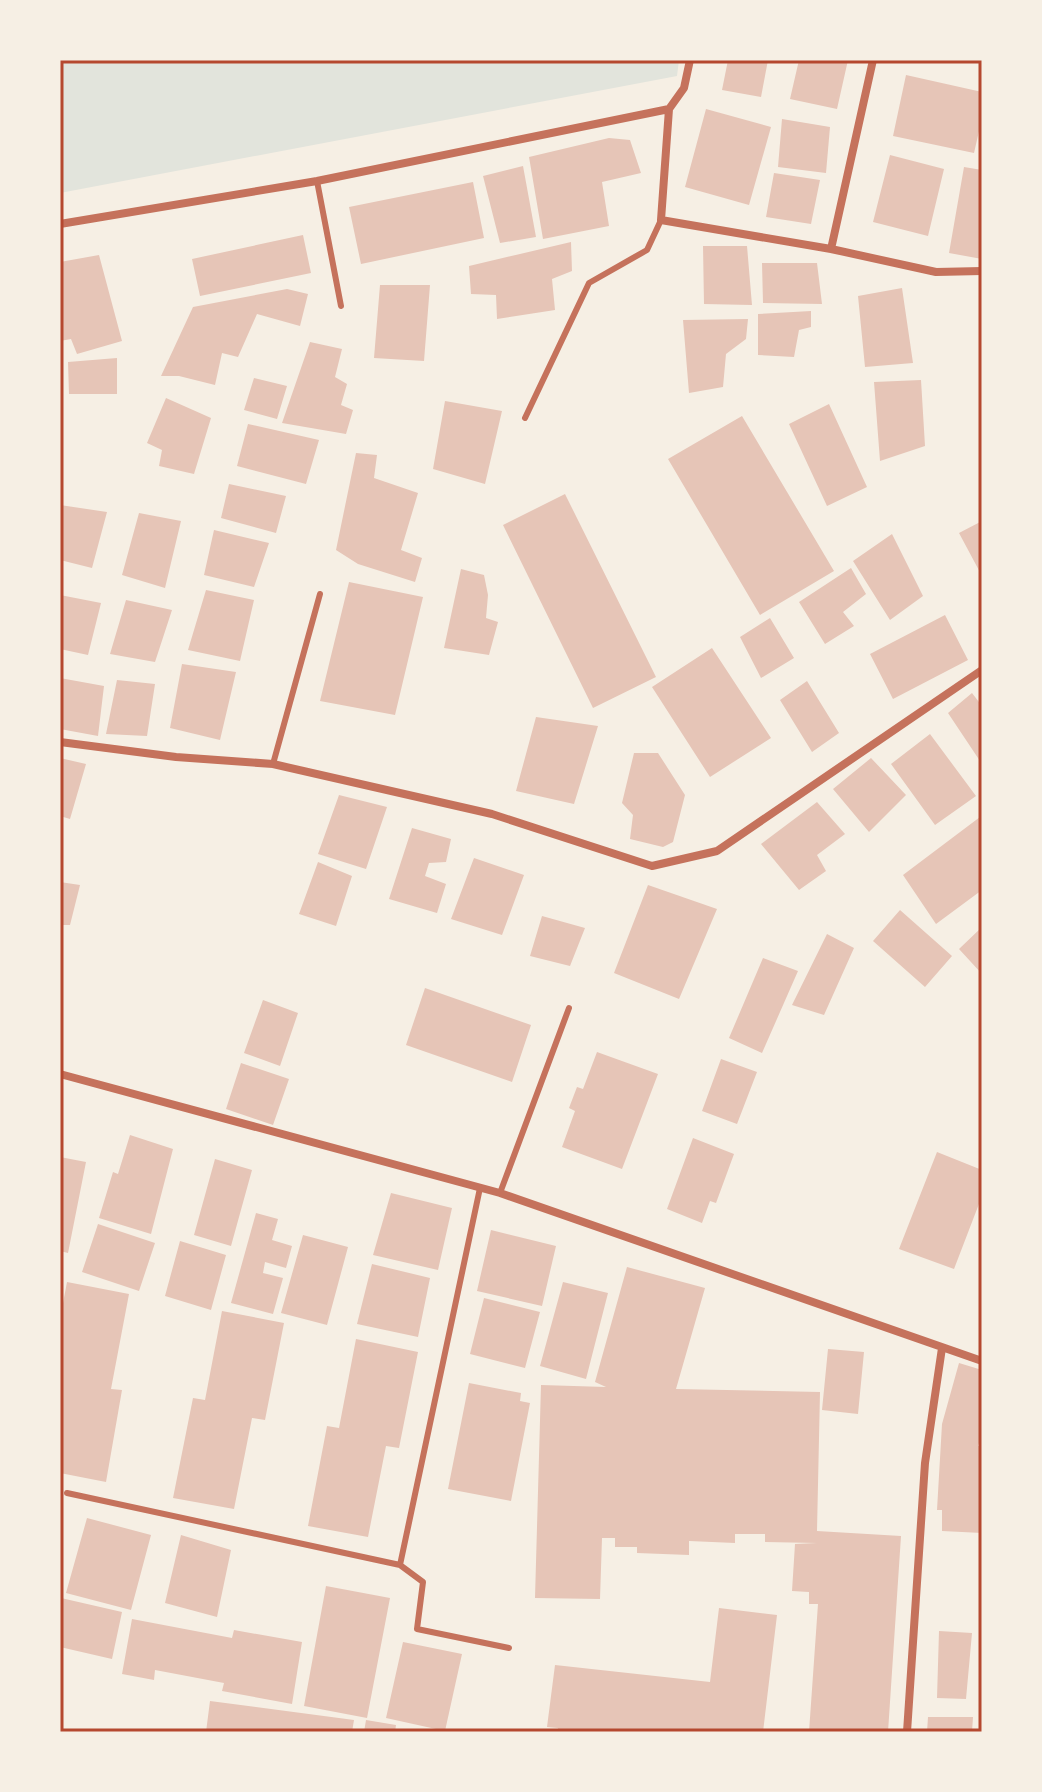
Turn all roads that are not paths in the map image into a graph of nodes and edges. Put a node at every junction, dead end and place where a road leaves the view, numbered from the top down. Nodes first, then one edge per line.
1 (690, 60) edge
2 (873, 60) edge
3 (669, 109) junction
4 (317, 181) junction
5 (661, 220) junction
6 (60, 224) edge
7 (831, 249) junction
8 (982, 271) edge
9 (341, 306) dead end
10 (525, 418) dead end
11 (320, 594) dead end
12 (982, 670) edge
13 (60, 742) edge
14 (273, 764) junction
15 (569, 1008) dead end
16 (60, 1074) edge
17 (480, 1188) junction
18 (500, 1193) junction
19 (942, 1348) junction
20 (982, 1361) edge
21 (67, 1493) dead end
22 (400, 1565) junction
23 (509, 1648) dead end
24 (907, 1732) edge

1 - 3 street
2 - 7 street
3 - 4 street
3 - 5 street
4 - 6 street
4 - 9 lane
5 - 7 street
5 - 10 lane
7 - 8 street
11 - 14 lane
12 - 14 street
13 - 14 street
15 - 18 lane
16 - 17 street
17 - 18 street
17 - 22 lane
18 - 19 street
19 - 20 street
19 - 24 street
21 - 22 lane
22 - 23 lane

